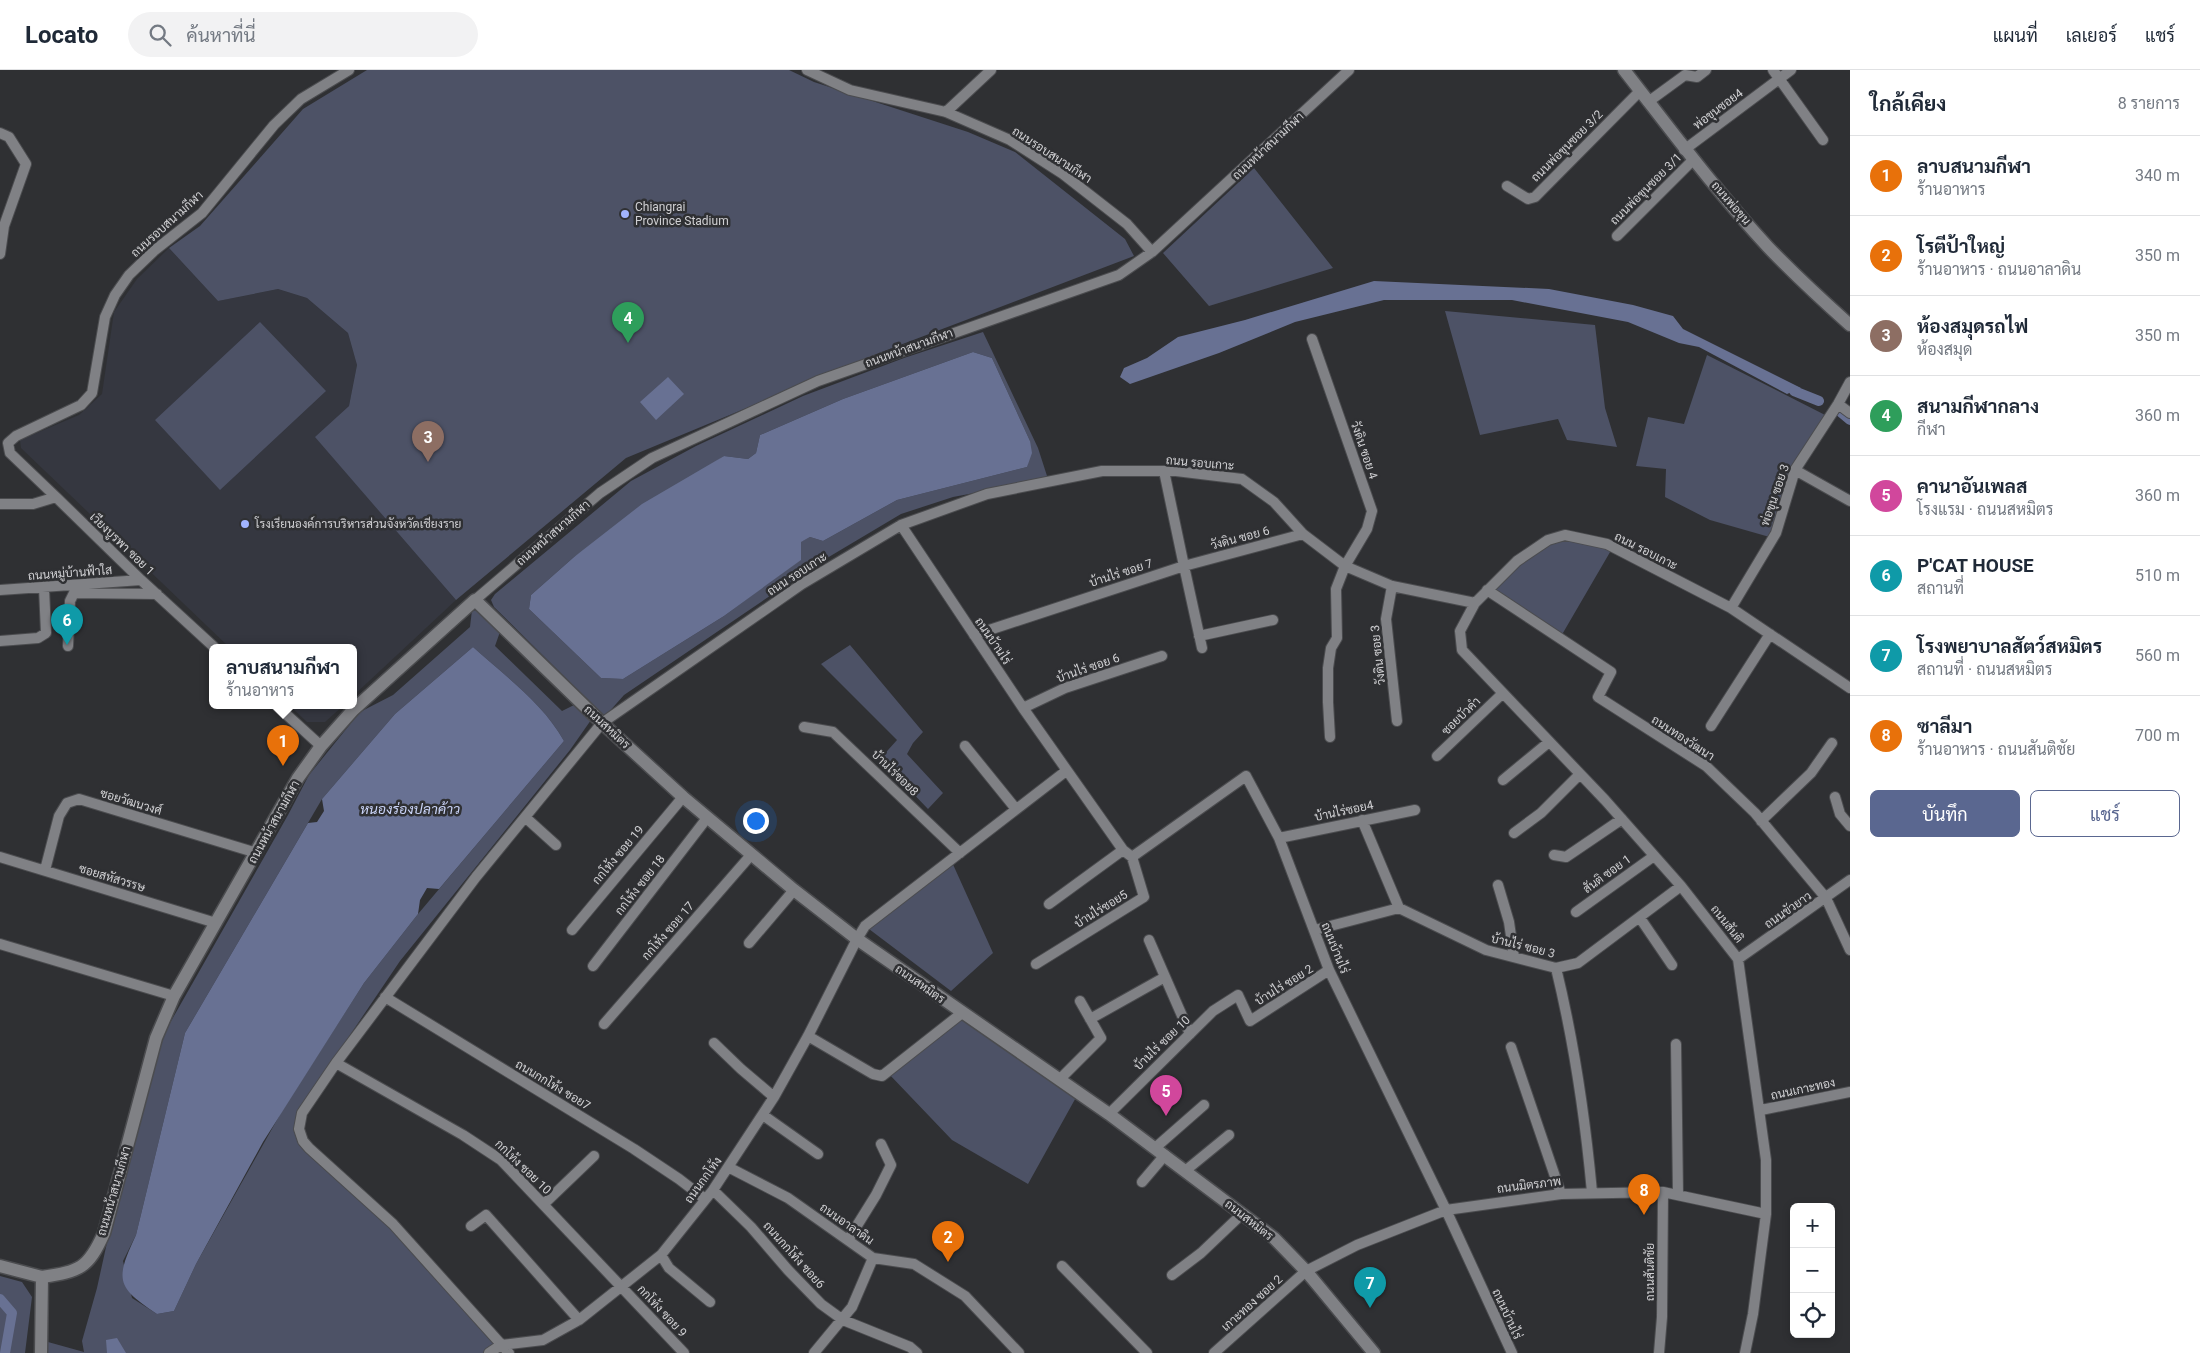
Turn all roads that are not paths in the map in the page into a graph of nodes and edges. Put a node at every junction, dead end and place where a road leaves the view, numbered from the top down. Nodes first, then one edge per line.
1 (349, 70) edge
2 (807, 70) edge
3 (991, 70) edge
4 (1349, 70) edge
5 (1624, 70) edge
6 (1706, 70) edge
7 (1790, 70) edge
8 (1777, 74) edge
9 (1640, 91) junction
10 (1648, 102) junction
11 (946, 112) junction
12 (0, 133) edge
13 (1824, 140) dead end
14 (1684, 150) junction
15 (1693, 160) junction
16 (1507, 186) dead end
17 (1617, 236) dead end
18 (1152, 252) junction
19 (0, 254) edge
20 (1850, 325) edge
21 (1312, 339) dead end
22 (1850, 382) edge
23 (1838, 404) junction
24 (1850, 413) edge
25 (4, 442) edge
26 (1795, 470) junction
27 (1164, 471) junction
28 (56, 497) junction
29 (1850, 501) edge
30 (0, 504) edge
31 (901, 525) junction
32 (1303, 534) junction
33 (1184, 566) junction
34 (1345, 566) junction
35 (141, 580) junction
36 (1392, 586) junction
37 (44, 588) junction
38 (0, 590) edge
39 (1487, 590) junction
40 (157, 594) junction
41 (475, 600) junction
42 (1475, 603) junction
43 (1731, 608) junction
44 (1273, 620) dead end
45 (1770, 634) junction
46 (974, 635) junction
47 (1200, 636) junction
48 (0, 641) edge
49 (211, 644) edge
50 (68, 646) dead end
51 (1202, 648) dead end
52 (1162, 656) dead end
53 (1850, 688) edge
54 (1502, 694) junction
55 (357, 706) edge
56 (1023, 708) junction
57 (280, 709) edge
58 (354, 709) edge
59 (1398, 721) dead end
60 (602, 723) junction
61 (1711, 726) dead end
62 (804, 727) dead end
63 (1330, 737) dead end
64 (1549, 742) junction
65 (1832, 743) dead end
66 (321, 746) junction
67 (965, 746) dead end
68 (1437, 756) dead end
69 (1066, 771) junction
70 (1580, 774) junction
71 (1503, 780) dead end
72 (683, 797) junction
73 (1835, 797) dead end
74 (1016, 809) junction
75 (1415, 810) dead end
76 (525, 817) junction
77 (707, 818) junction
78 (1622, 819) junction
79 (1362, 820) junction
80 (1761, 821) junction
81 (1850, 826) edge
82 (1514, 833) dead end
83 (1279, 838) junction
84 (556, 845) dead end
85 (1122, 850) junction
86 (257, 853) junction
87 (960, 853) junction
88 (752, 855) junction
89 (1554, 855) dead end
90 (1654, 856) junction
91 (0, 857) edge
92 (1132, 857) junction
93 (45, 870) junction
94 (1850, 880) edge
95 (1498, 885) dead end
96 (1682, 886) junction
97 (794, 890) junction
98 (1826, 898) junction
99 (1049, 904) dead end
100 (1399, 908) junction
101 (1576, 912) dead end
102 (1640, 918) junction
103 (216, 923) junction
104 (572, 930) dead end
105 (1315, 930) junction
106 (857, 939) junction
107 (1149, 940) dead end
108 (749, 943) dead end
109 (0, 944) edge
110 (1850, 950) edge
111 (1514, 957) junction
112 (1738, 959) junction
113 (1036, 964) dead end
114 (1672, 965) dead end
115 (593, 966) dead end
116 (1556, 968) junction
117 (1329, 970) junction
118 (1165, 976) junction
119 (1238, 995) joint
120 (174, 996) junction
121 (385, 997) junction
122 (1080, 1001) dead end
123 (962, 1013) junction
124 (1090, 1018) junction
125 (604, 1024) dead end
126 (1190, 1034) junction
127 (808, 1036) junction
128 (714, 1043) dead end
129 (1676, 1044) dead end
130 (1511, 1047) dead end
131 (336, 1063) junction
132 (1060, 1079) junction
133 (1850, 1092) edge
134 (774, 1097) junction
135 (1204, 1105) dead end
136 (1761, 1110) junction
137 (1109, 1114) junction
138 (763, 1115) junction
139 (1229, 1135) dead end
140 (881, 1144) dead end
141 (1160, 1152) junction
142 (818, 1154) dead end
143 (594, 1156) dead end
144 (728, 1167) junction
145 (1185, 1171) junction
146 (1142, 1182) dead end
147 (713, 1190) junction
148 (1592, 1192) junction
149 (1663, 1192) junction
150 (1561, 1194) junction
151 (1678, 1194) junction
152 (705, 1199) junction
153 (544, 1204) junction
154 (1446, 1210) junction
155 (1242, 1214) junction
156 (1766, 1214) junction
157 (471, 1226) dead end
158 (848, 1240) junction
159 (660, 1255) junction
160 (873, 1258) junction
161 (0, 1266) edge
162 (1062, 1266) dead end
163 (1306, 1271) junction
164 (1172, 1275) dead end
165 (42, 1277) junction
166 (622, 1285) junction
167 (710, 1302) dead end
168 (579, 1320) junction
169 (843, 1320) junction
170 (501, 1345) junction
171 (41, 1353) edge
172 (488, 1353) edge
173 (509, 1353) edge
174 (684, 1353) edge
175 (814, 1353) edge
176 (916, 1353) edge
177 (1019, 1353) edge
178 (1147, 1353) edge
179 (1214, 1353) edge
180 (1374, 1353) edge
181 (1512, 1353) edge
182 (1658, 1353) edge
183 (1745, 1353) edge

1 - 25 street, ถนนรอบสนามกีฬา
2 - 11 street, ถนนรอบสนามกีฬา
3 - 11 street
4 - 18 street, ถนนหน้าสนามกีฬา
5 - 9 street, ถนนพ่อขุน
6 - 10 street
7 - 8 street, พ่อขุนซอย4
8 - 13 street
8 - 14 street, พ่อขุนซอย4
9 - 10 street, ถนนพ่อขุน
9 - 16 street, ถนนพ่อขุนซอย 3/2
10 - 14 street, ถนนพ่อขุน
11 - 18 street, ถนนรอบสนามกีฬา
12 - 19 street
14 - 15 street, ถนนพ่อขุน
15 - 17 street, ถนนพ่อขุนซอย 3/1
15 - 20 street, ถนนพ่อขุน
18 - 41 street, ถนนหน้าสนามกีฬา
21 - 34 street, วังดิน ซอย 4
22 - 23 street
23 - 24 street
23 - 26 street, พ่อขุน ซอย 3
25 - 28 street, ถนนรอบสนามกีฬา
26 - 29 street
26 - 43 street, พ่อขุน ซอย 3
27 - 31 street, ถนน รอบเกาะ
27 - 32 street, ถนน รอบเกาะ
27 - 33 street
28 - 30 street
28 - 35 street, เวียงบูรพา ซอย 1
31 - 46 street, ถนนบ้านไร่
31 - 60 street, ถนน รอบเกาะ
32 - 33 street, วังดิน ซอย 6
32 - 34 street, ถนน รอบเกาะ
33 - 46 street, บ้านไร่ ซอย 7
33 - 47 street
34 - 36 street, ถนน รอบเกาะ
34 - 63 street, วังดิน ซอย 4
35 - 37 street, ถนนหมู่บ้านฟ้าใส
35 - 40 street, เวียงบูรพา ซอย 1
36 - 42 street, ถนน รอบเกาะ
36 - 59 street, วังดิน ซอย 3
37 - 38 street, ถนนหมู่บ้านฟ้าใส
37 - 48 street
39 - 42 street, ถนน รอบเกาะ
39 - 43 street, ถนน รอบเกาะ
39 - 80 street, ถนนทองวัฒนา
40 - 49 street, เวียงบูรพา ซอย 1
40 - 50 street
41 - 55 street, ถนนหน้าสนามกีฬา
41 - 60 street, ถนนสหมิตร
42 - 54 street, ถนนสันติ
43 - 45 street, ถนน รอบเกาะ
44 - 47 street
45 - 53 street, ถนน รอบเกาะ
45 - 61 street
46 - 56 street, ถนนบ้านไร่
47 - 51 street
52 - 56 street, บ้านไร่ ซอย 6
54 - 64 street, ถนนสันติ
54 - 68 street, ซอยบัวคำ
56 - 69 street, ถนนบ้านไร่
57 - 66 street
58 - 66 street, ถนนหน้าสนามกีฬา
60 - 72 street, ถนนสหมิตร
60 - 76 street, ถนน รอบเกาะ
62 - 87 street, บ้านไร่ซอย8
64 - 70 street, ถนนสันติ
64 - 71 street
65 - 80 street
66 - 86 street, ถนนหน้าสนามกีฬา
67 - 74 street
69 - 74 street
69 - 85 street, ถนนบ้านไร่
70 - 78 street, ถนนสันติ
70 - 82 street
72 - 77 street, ถนนสหมิตร
72 - 104 street, กกโท้ง ซอย 19
73 - 81 street
74 - 87 street
75 - 79 street, บ้านไร่ซอย4
76 - 84 street
76 - 121 street, ถนน รอบเกาะ
77 - 88 street, ถนนสหมิตร
77 - 115 street, กกโท้ง ซอย 18
78 - 89 street
78 - 90 street, ถนนสันติ
79 - 83 street, บ้านไร่ซอย4
79 - 100 street
80 - 98 street, ถนนทองวัฒนา
83 - 92 street, ถนนบ้านไร่
83 - 105 street, ถนนบ้านไร่
85 - 92 street, ถนนบ้านไร่
85 - 99 street
86 - 93 street, ซอยวัฒนวงศ์
86 - 103 street, ถนนหน้าสนามกีฬา
87 - 106 street
88 - 97 street, ถนนสหมิตร
88 - 125 street, กกโท้ง ซอย 17
90 - 96 street, ถนนสันติ
90 - 101 street, สันติ ซอย 1
91 - 93 street, ซอยสหัสวรรษ
92 - 113 street, บ้านไร่ซอย5
93 - 103 street, ซอยสหัสวรรษ
94 - 98 street, ถนนขัวยาว
95 - 111 street
96 - 102 street, บ้านไร่ ซอย 3
96 - 112 street, ถนนสันติ
97 - 106 street, ถนนสหมิตร
97 - 108 street
98 - 110 street, ถนนทองวัฒนา
98 - 112 street, ถนนขัวยาว
100 - 105 street
100 - 111 street, บ้านไร่ ซอย 3
102 - 114 street
102 - 116 street, บ้านไร่ ซอย 3
103 - 120 street, ถนนหน้าสนามกีฬา
105 - 117 street, ถนนบ้านไร่
106 - 123 street, ถนนสหมิตร
106 - 127 street, ถนนกกโท้ง
107 - 118 street
109 - 120 street
111 - 116 street, บ้านไร่ ซอย 3
112 - 136 street, ถนนสันติ
116 - 148 street
117 - 119 street, บ้านไร่ ซอย 2
117 - 154 street, ถนนบ้านไร่
118 - 124 street
118 - 126 street
119 - 126 street, บ้านไร่ ซอย 10
120 - 165 street, ถนนหน้าสนามกีฬา
121 - 131 street, ถนน รอบเกาะ
121 - 152 street, ถนนกกโท้ง ซอย7
122 - 124 street
123 - 127 street
123 - 132 street, ถนนสหมิตร
124 - 132 street
126 - 137 street, บ้านไร่ ซอย 10
127 - 134 street, ถนนกกโท้ง
128 - 134 street
129 - 151 street
130 - 150 street
131 - 153 street, กกโท้ง ซอย 10
131 - 170 street, ถนน รอบเกาะ
132 - 137 street, ถนนสหมิตร
133 - 136 street, ถนนเกาะทอง
134 - 138 street, ถนนกกโท้ง
135 - 141 street
136 - 156 street, ถนนสันติ
137 - 141 street, ถนนสหมิตร
138 - 142 street
138 - 144 street, ถนนกกโท้ง
139 - 145 street
140 - 158 street
141 - 145 street, ถนนสหมิตร
141 - 146 street
143 - 153 street
144 - 147 street, ถนนกกโท้ง
144 - 158 street, ถนนอาลาดิน
145 - 155 street, ถนนสหมิตร
147 - 152 street, ถนนกกโท้ง
147 - 169 street, ถนนกกโท้ง ซอย6
148 - 149 street, ถนนมิตรภาพ
148 - 150 street, ถนนมิตรภาพ
149 - 151 street, ถนนมิตรภาพ
149 - 182 street, ถนนสันติชัย
150 - 154 street, ถนนมิตรภาพ
151 - 156 street, ถนนมิตรภาพ
152 - 159 street, ถนนกกโท้ง
153 - 166 street, กกโท้ง ซอย 10
154 - 163 street, ถนนมิตรภาพ
154 - 181 street, ถนนบ้านไร่
155 - 163 street, ถนนสหมิตร
155 - 164 street
156 - 183 street, ถนนสันติ
157 - 168 street
158 - 160 street, ถนนอาลาดิน
159 - 166 street, ถนนกกโท้ง
159 - 167 street
160 - 169 street
160 - 177 street, ถนนอาลาดิน
161 - 165 street
162 - 178 street
163 - 179 street, เกาะทอง ซอย 2
163 - 180 street, ถนนสหมิตร
165 - 171 street
166 - 168 street, ถนนกกโท้ง
166 - 174 street, กกโท้ง ซอย 9
168 - 170 street, ถนนกกโท้ง
169 - 175 street
169 - 176 street, ถนนกกโท้ง ซอย6
170 - 172 street, ถนนกกโท้ง
170 - 173 street, ถนน รอบเกาะ

